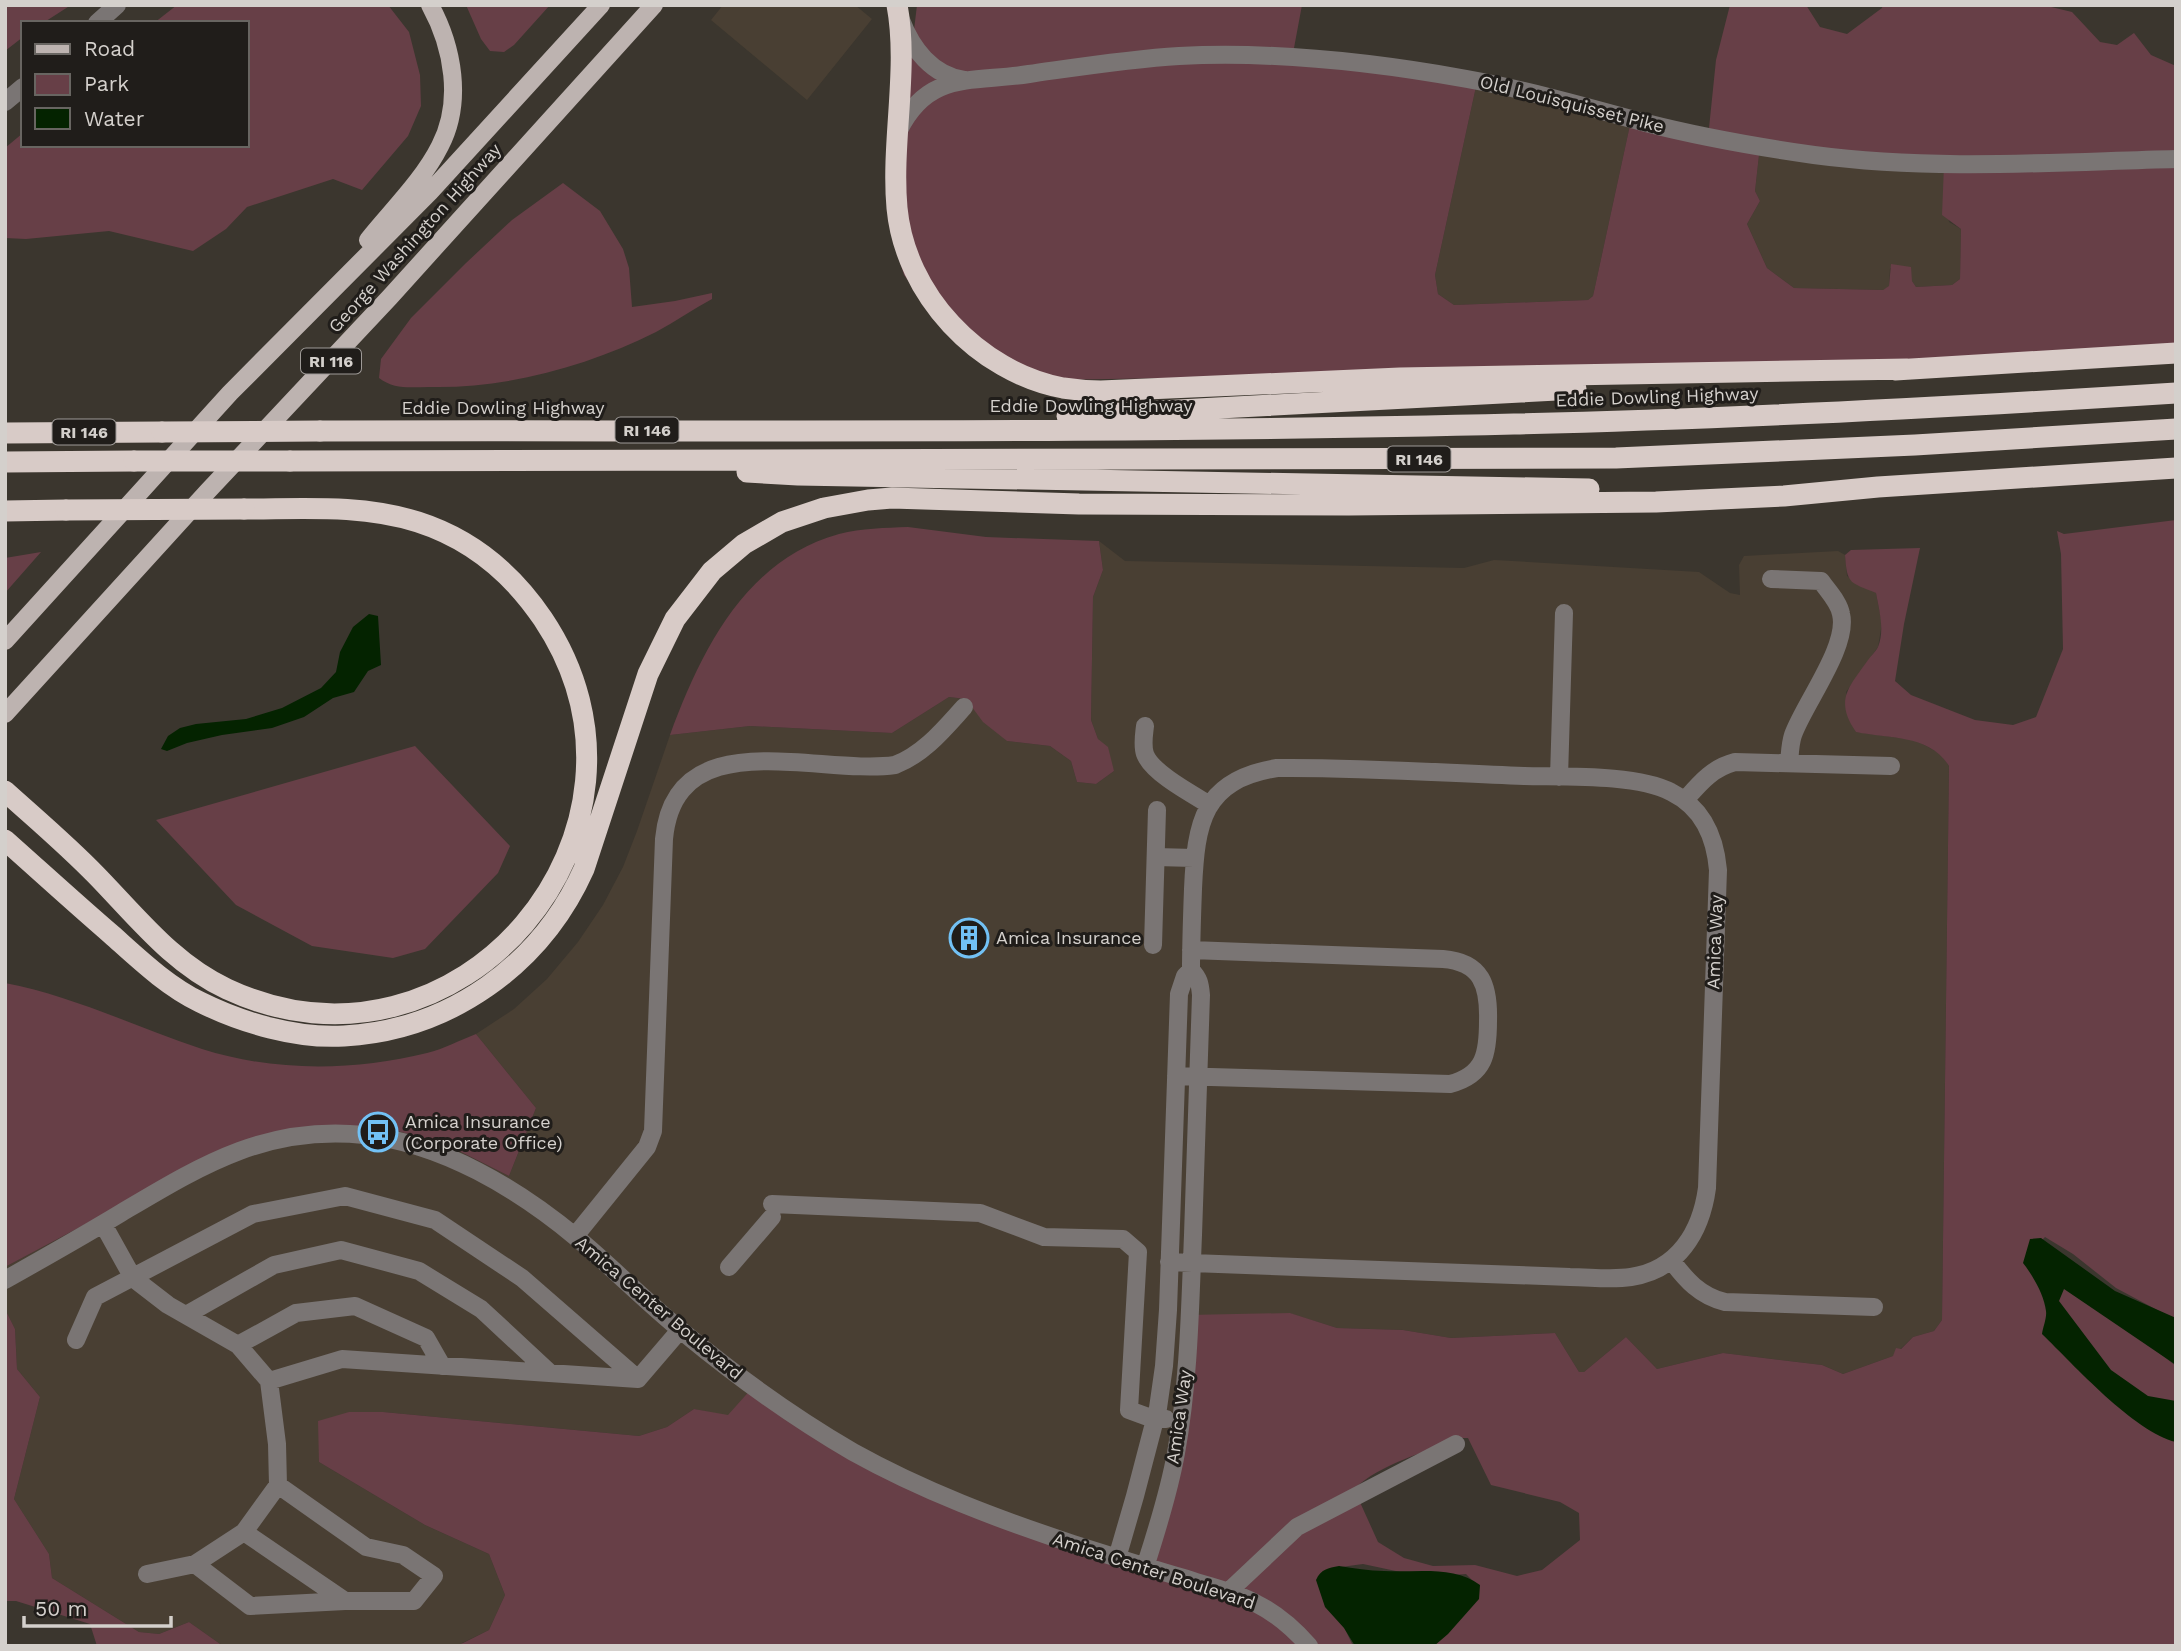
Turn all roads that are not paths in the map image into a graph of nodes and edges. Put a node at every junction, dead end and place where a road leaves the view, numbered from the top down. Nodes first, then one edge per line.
1 (117, 5) edge
2 (430, 5) edge
3 (601, 5) edge
4 (654, 5) edge
5 (898, 8) edge
6 (99, 21) edge
7 (968, 80) junction
8 (21, 89) edge
9 (5, 102) edge
10 (897, 133) junction
11 (2176, 159) edge
12 (305, 318) junction
13 (2176, 353) edge
14 (1907, 369) junction
15 (2176, 393) edge
16 (2176, 429) edge
17 (975, 430) junction
18 (5, 433) edge
19 (662, 459) junction
20 (5, 462) edge
21 (2176, 468) edge
22 (1878, 487) junction
23 (5, 511) edge
24 (1771, 579) dead end
25 (1564, 613) dead end
26 (5, 641) edge
27 (964, 707) dead end
28 (5, 714) edge
29 (1145, 726) dead end
30 (1789, 763) junction
31 (1891, 766) dead end
32 (1559, 777) junction
33 (5, 791) edge
34 (1685, 800) junction
35 (1210, 805) junction
36 (1157, 810) dead end
37 (5, 840) edge
38 (5, 848) edge
39 (1156, 857) junction
40 (1195, 858) junction
41 (34, 865) junction
42 (1153, 945) dead end
43 (1191, 950) junction
44 (1191, 970) junction
45 (1176, 1076) junction
46 (1198, 1076) junction
47 (103, 1224) junction
48 (575, 1236) junction
49 (1671, 1260) junction
50 (1170, 1262) junction
51 (1192, 1263) junction
52 (729, 1267) dead end
53 (133, 1278) junction
54 (5, 1280) edge
55 (1874, 1307) dead end
56 (186, 1315) junction
57 (680, 1330) junction
58 (76, 1340) dead end
59 (238, 1345) junction
60 (442, 1366) junction
61 (550, 1373) junction
62 (638, 1379) junction
63 (269, 1381) junction
64 (1155, 1418) junction
65 (1180, 1421) junction
66 (1456, 1444) dead end
67 (278, 1485) junction
68 (244, 1532) junction
69 (1117, 1558) junction
70 (195, 1564) junction
71 (1145, 1567) junction
72 (147, 1574) dead end
73 (1228, 1592) junction
74 (345, 1601) junction
75 (1309, 1646) edge

1 - 6 street
2 - 12 main road
3 - 12 main road, George Washington Highway / RI 116
4 - 28 main road, George Washington Highway / RI 116
5 - 7 street
5 - 10 highway
7 - 10 street
7 - 11 street, Old Louisquisset Pike
8 - 9 street
10 - 14 highway
12 - 26 main road, George Washington Highway / RI 116
13 - 14 highway
14 - 17 highway
15 - 17 highway, Eddie Dowling Highway / RI 146
16 - 19 highway, RI 146
17 - 18 highway, Eddie Dowling Highway / RI 146, bridge
19 - 20 highway, RI 146, bridge
19 - 22 highway
21 - 22 highway
22 - 41 highway
23 - 33 highway, bridge
24 - 30 street
25 - 32 street
27 - 48 street
29 - 35 street
30 - 31 street
30 - 34 street
32 - 34 street, Amica Way
32 - 35 street, Amica Way
34 - 49 street, Amica Way
35 - 40 street, Amica Way
36 - 39 street
37 - 41 highway
38 - 41 highway
39 - 40 street
39 - 42 street
40 - 43 street, Amica Way
43 - 44 street, Amica Way
43 - 46 street
44 - 45 street, Amica Way
44 - 46 street, Amica Way
45 - 46 street
45 - 50 street, Amica Way
46 - 51 street, Amica Way
47 - 48 street, Amica Center Boulevard
47 - 53 street
47 - 54 street, Amica Center Boulevard
48 - 57 street, Amica Center Boulevard
49 - 51 street, Amica Way
49 - 55 street
50 - 51 street, Amica Way
50 - 64 street, Amica Way
51 - 65 street, Amica Way
52 - 64 street
53 - 56 street
53 - 58 street
53 - 62 street
56 - 59 street
56 - 61 street
57 - 62 street
57 - 69 street, Amica Center Boulevard
59 - 60 street
59 - 63 street
60 - 61 street
60 - 63 street
61 - 62 street
63 - 67 street
64 - 65 street
64 - 69 street, Amica Way
65 - 71 street, Amica Way
66 - 73 street
67 - 68 street
67 - 74 street
68 - 70 street
68 - 74 street
69 - 71 street, Amica Center Boulevard
70 - 72 street
70 - 74 street
71 - 73 street, Amica Center Boulevard
73 - 75 street, Amica Center Boulevard

